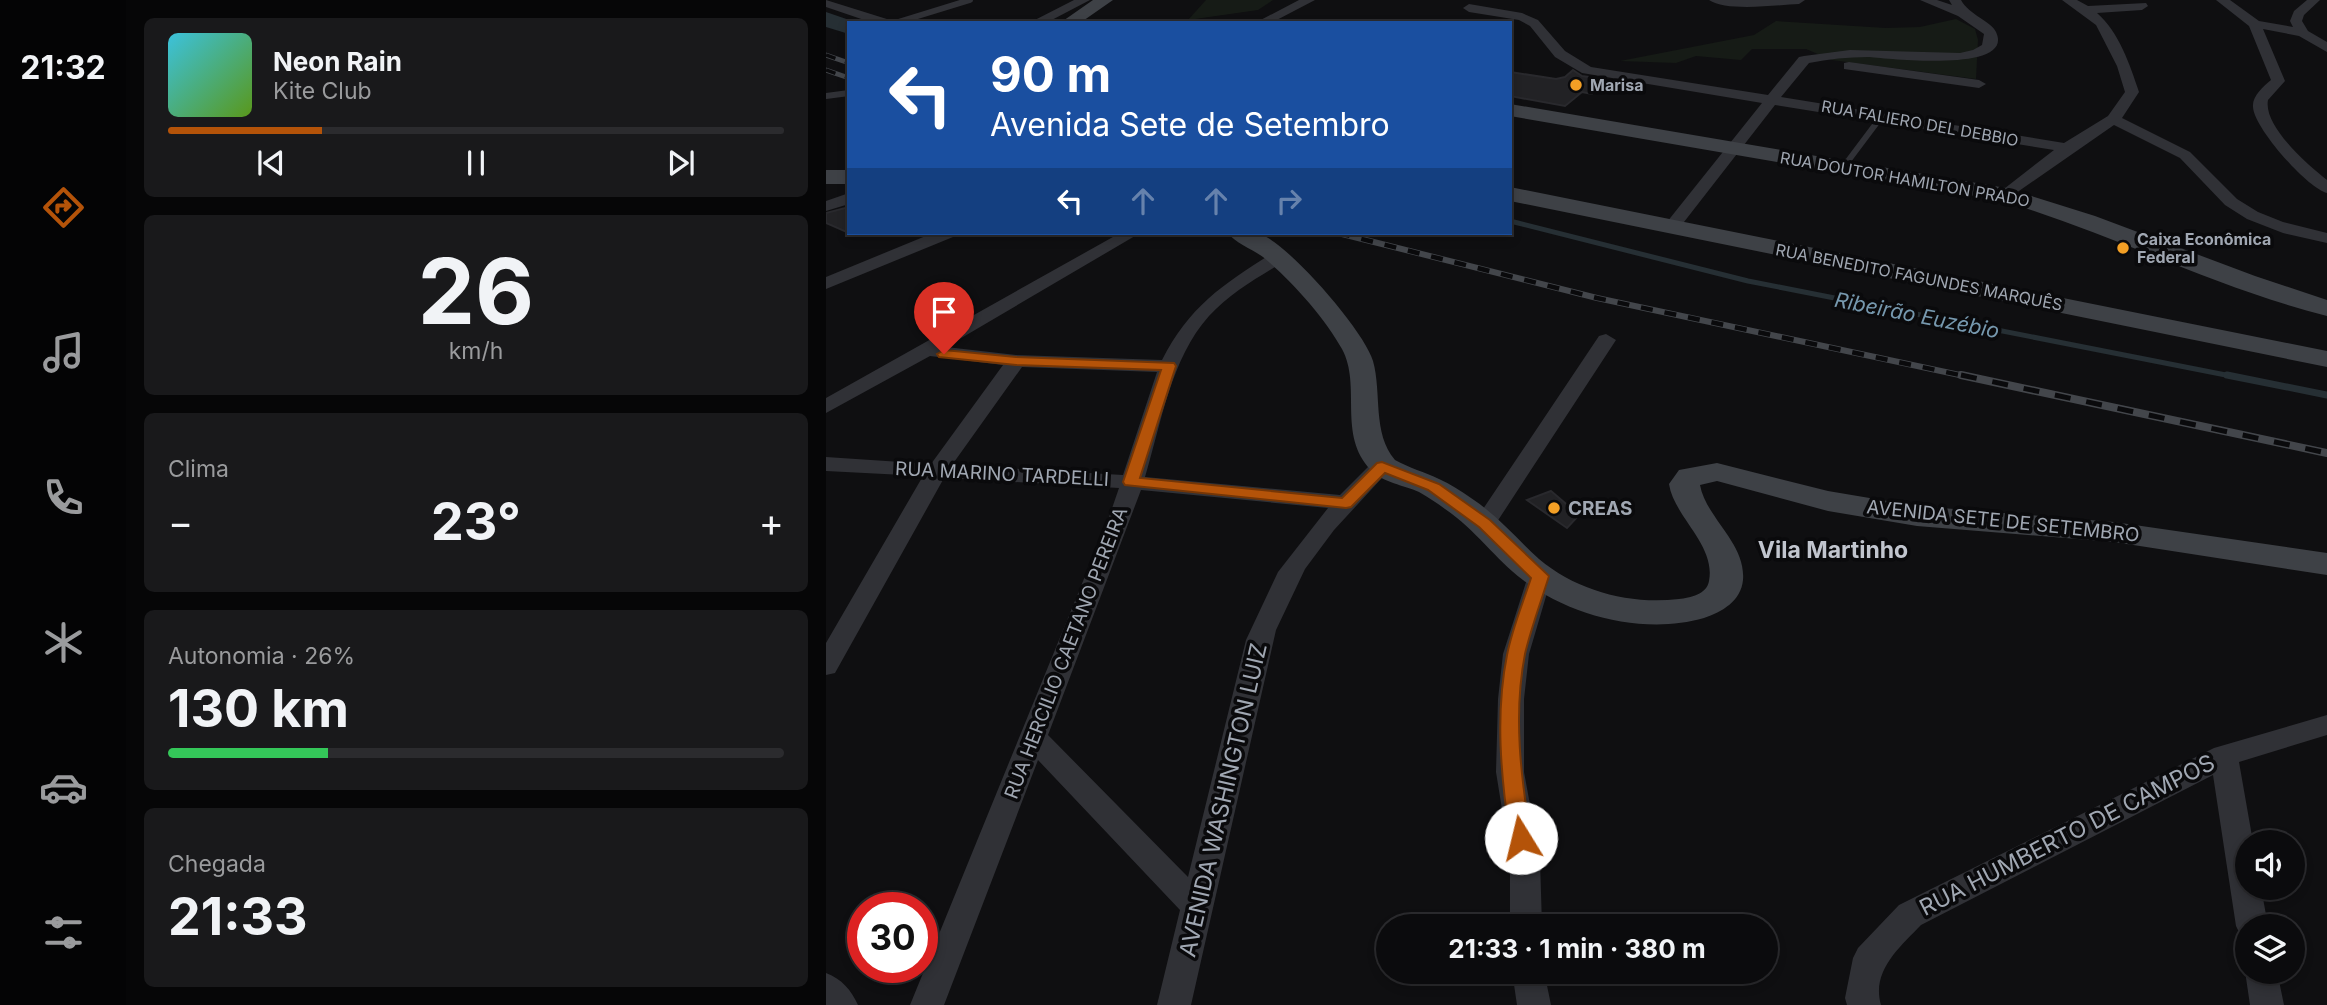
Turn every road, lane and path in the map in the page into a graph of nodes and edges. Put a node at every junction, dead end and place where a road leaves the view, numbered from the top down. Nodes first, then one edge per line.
1 (970, 0) edge
2 (1084, 0) edge
3 (1105, 0) edge
4 (1122, 0) edge
5 (1715, 0) edge
6 (1799, 0) edge
7 (1926, 0) edge
8 (1955, 0) edge
9 (2068, 0) edge
10 (2222, 0) edge
11 (2314, 0) edge
12 (1309, 1) edge
13 (826, 3) edge
14 (1471, 4) edge
15 (2142, 6) dead end
16 (2086, 10) junction
17 (1962, 13) junction
18 (880, 21) edge
19 (902, 21) edge
20 (1039, 21) edge
21 (1071, 21) edge
22 (1090, 21) edge
23 (1265, 21) edge
24 (1298, 21) edge
25 (1461, 21) edge
26 (2255, 24) junction
27 (2303, 33) junction
28 (2327, 48) edge
29 (1804, 60) junction
30 (1979, 84) dead end
31 (847, 93) edge
32 (826, 96) edge
33 (1773, 99) junction
34 (1512, 110) edge
35 (1881, 117) junction
36 (2113, 119) junction
37 (1732, 147) junction
38 (2067, 148) junction
39 (1843, 167) junction
40 (826, 177) edge
41 (847, 177) edge
42 (2327, 188) edge
43 (1512, 194) edge
44 (2006, 195) junction
45 (847, 199) edge
46 (826, 206) edge
47 (1671, 227) junction
48 (942, 235) edge
49 (1128, 235) edge
50 (1247, 235) edge
51 (2327, 238) edge
52 (1277, 258) junction
53 (826, 284) edge
54 (2327, 308) edge
55 (1605, 340) dead end
56 (927, 350) junction
57 (2327, 359) edge
58 (1016, 361) junction
59 (1169, 366) junction
60 (826, 407) edge
61 (826, 464) edge
62 (1382, 466) junction
63 (938, 469) junction
64 (1130, 482) junction
65 (1346, 503) junction
66 (1485, 523) junction
67 (2327, 564) edge
68 (1540, 576) junction
69 (826, 666) edge
70 (2327, 725) edge
71 (1034, 738) junction
72 (2224, 756) junction
73 (1198, 907) junction
74 (1527, 914) edge
75 (2250, 914) edge
76 (1530, 984) edge
77 (2263, 984) edge
78 (826, 988) edge
79 (841, 1005) edge
80 (927, 1005) edge
81 (1174, 1005) edge
82 (1534, 1005) edge
83 (1864, 1005) edge
84 (2267, 1005) edge

1 - 19 lane
2 - 20 street
3 - 21 main road
4 - 22 main road
5 - 6 street
7 - 17 street
8 - 17 street
9 - 16 street
10 - 26 street
11 - 27 street
12 - 23 street
12 - 24 street
13 - 18 street
14 - 25 street
14 - 33 street, RUA FALIERO DEL DEBBIO
15 - 16 street
16 - 36 street
17 - 29 street
26 - 27 street
26 - 42 street
27 - 28 street
29 - 30 street
29 - 33 street
31 - 32 lane
33 - 35 street, RUA FALIERO DEL DEBBIO
33 - 37 street
34 - 37 main road, RUA DOUTOR HAMILTON PRADO
35 - 38 street, RUA FALIERO DEL DEBBIO
35 - 39 lane
36 - 38 street
36 - 51 street
37 - 39 main road, RUA DOUTOR HAMILTON PRADO
37 - 47 street
38 - 44 street
39 - 44 main road, RUA DOUTOR HAMILTON PRADO
40 - 41 main road
43 - 47 main road, RUA BENEDITO FAGUNDES MARQUÊS
44 - 54 main road, RUA DOUTOR HAMILTON PRADO
45 - 46 street
47 - 57 main road, RUA BENEDITO FAGUNDES MARQUÊS
48 - 53 street
49 - 56 street
50 - 52 main road
52 - 59 street, RUA HERCILIO CAETANO PEREIRA
52 - 62 main road
55 - 66 street
56 - 58 street
56 - 60 street
58 - 59 street
58 - 63 street
59 - 64 street, RUA HERCILIO CAETANO PEREIRA
61 - 63 street, RUA MARINO TARDELLI
62 - 65 street, AVENIDA WASHINGTON LUIZ
62 - 66 main road, AVENIDA SETE DE SETEMBRO
63 - 64 street, RUA MARINO TARDELLI
63 - 69 street
64 - 65 street, RUA MARINO TARDELLI
64 - 71 street, RUA HERCILIO CAETANO PEREIRA
65 - 73 street, AVENIDA WASHINGTON LUIZ
66 - 68 main road, AVENIDA SETE DE SETEMBRO
67 - 68 main road, AVENIDA SETE DE SETEMBRO
68 - 74 street
70 - 72 street, RUA HUMBERTO DE CAMPOS
71 - 73 street
71 - 80 street, RUA HERCILIO CAETANO PEREIRA
72 - 75 street
72 - 83 street, RUA HUMBERTO DE CAMPOS
73 - 81 street, AVENIDA WASHINGTON LUIZ
76 - 82 street
77 - 84 street
78 - 79 street

